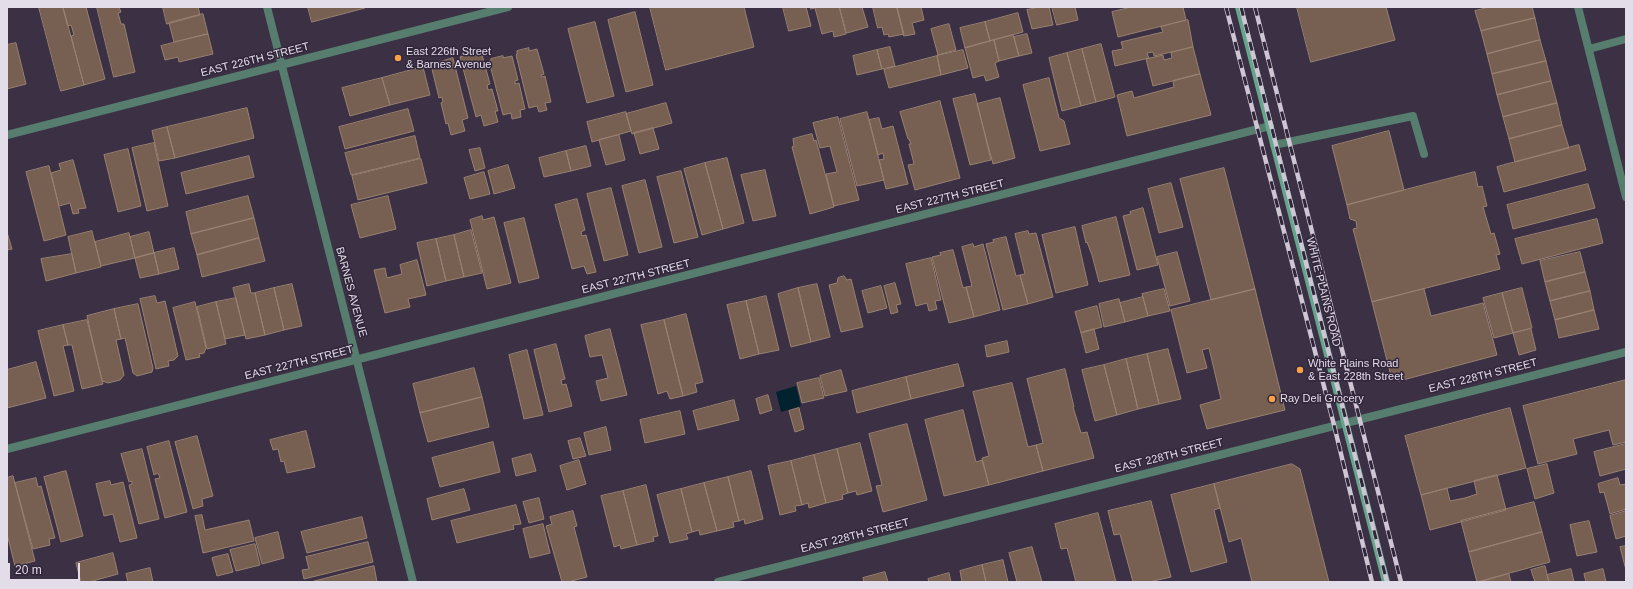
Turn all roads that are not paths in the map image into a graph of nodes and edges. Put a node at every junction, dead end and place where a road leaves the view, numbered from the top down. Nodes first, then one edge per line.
1 (267, 7) edge
2 (508, 7) edge
3 (1239, 7) edge
4 (1578, 7) edge
5 (1626, 39) edge
6 (1589, 49) junction
7 (281, 65) junction
8 (1270, 126) junction
9 (7, 135) edge
10 (1274, 145) junction
11 (1424, 154) dead end
12 (1626, 197) edge
13 (1626, 352) edge
14 (358, 360) junction
15 (1344, 422) junction
16 (7, 449) edge
17 (413, 582) edge
18 (718, 582) edge
19 (1386, 582) edge

1 - 7 street, BARNES AVENUE
2 - 7 street, EAST 226TH STREET
3 - 8 main road, WHITE PLAINS ROAD
4 - 6 street
5 - 6 street
6 - 12 street
7 - 9 street, EAST 226TH STREET
7 - 14 street, BARNES AVENUE
8 - 10 main road, WHITE PLAINS ROAD
8 - 14 street, EAST 227TH STREET
10 - 11 street
10 - 15 main road, WHITE PLAINS ROAD
13 - 15 street, EAST 228TH STREET
14 - 16 street, EAST 227TH STREET
14 - 17 street, BARNES AVENUE
15 - 18 street, EAST 228TH STREET
15 - 19 main road, WHITE PLAINS ROAD

